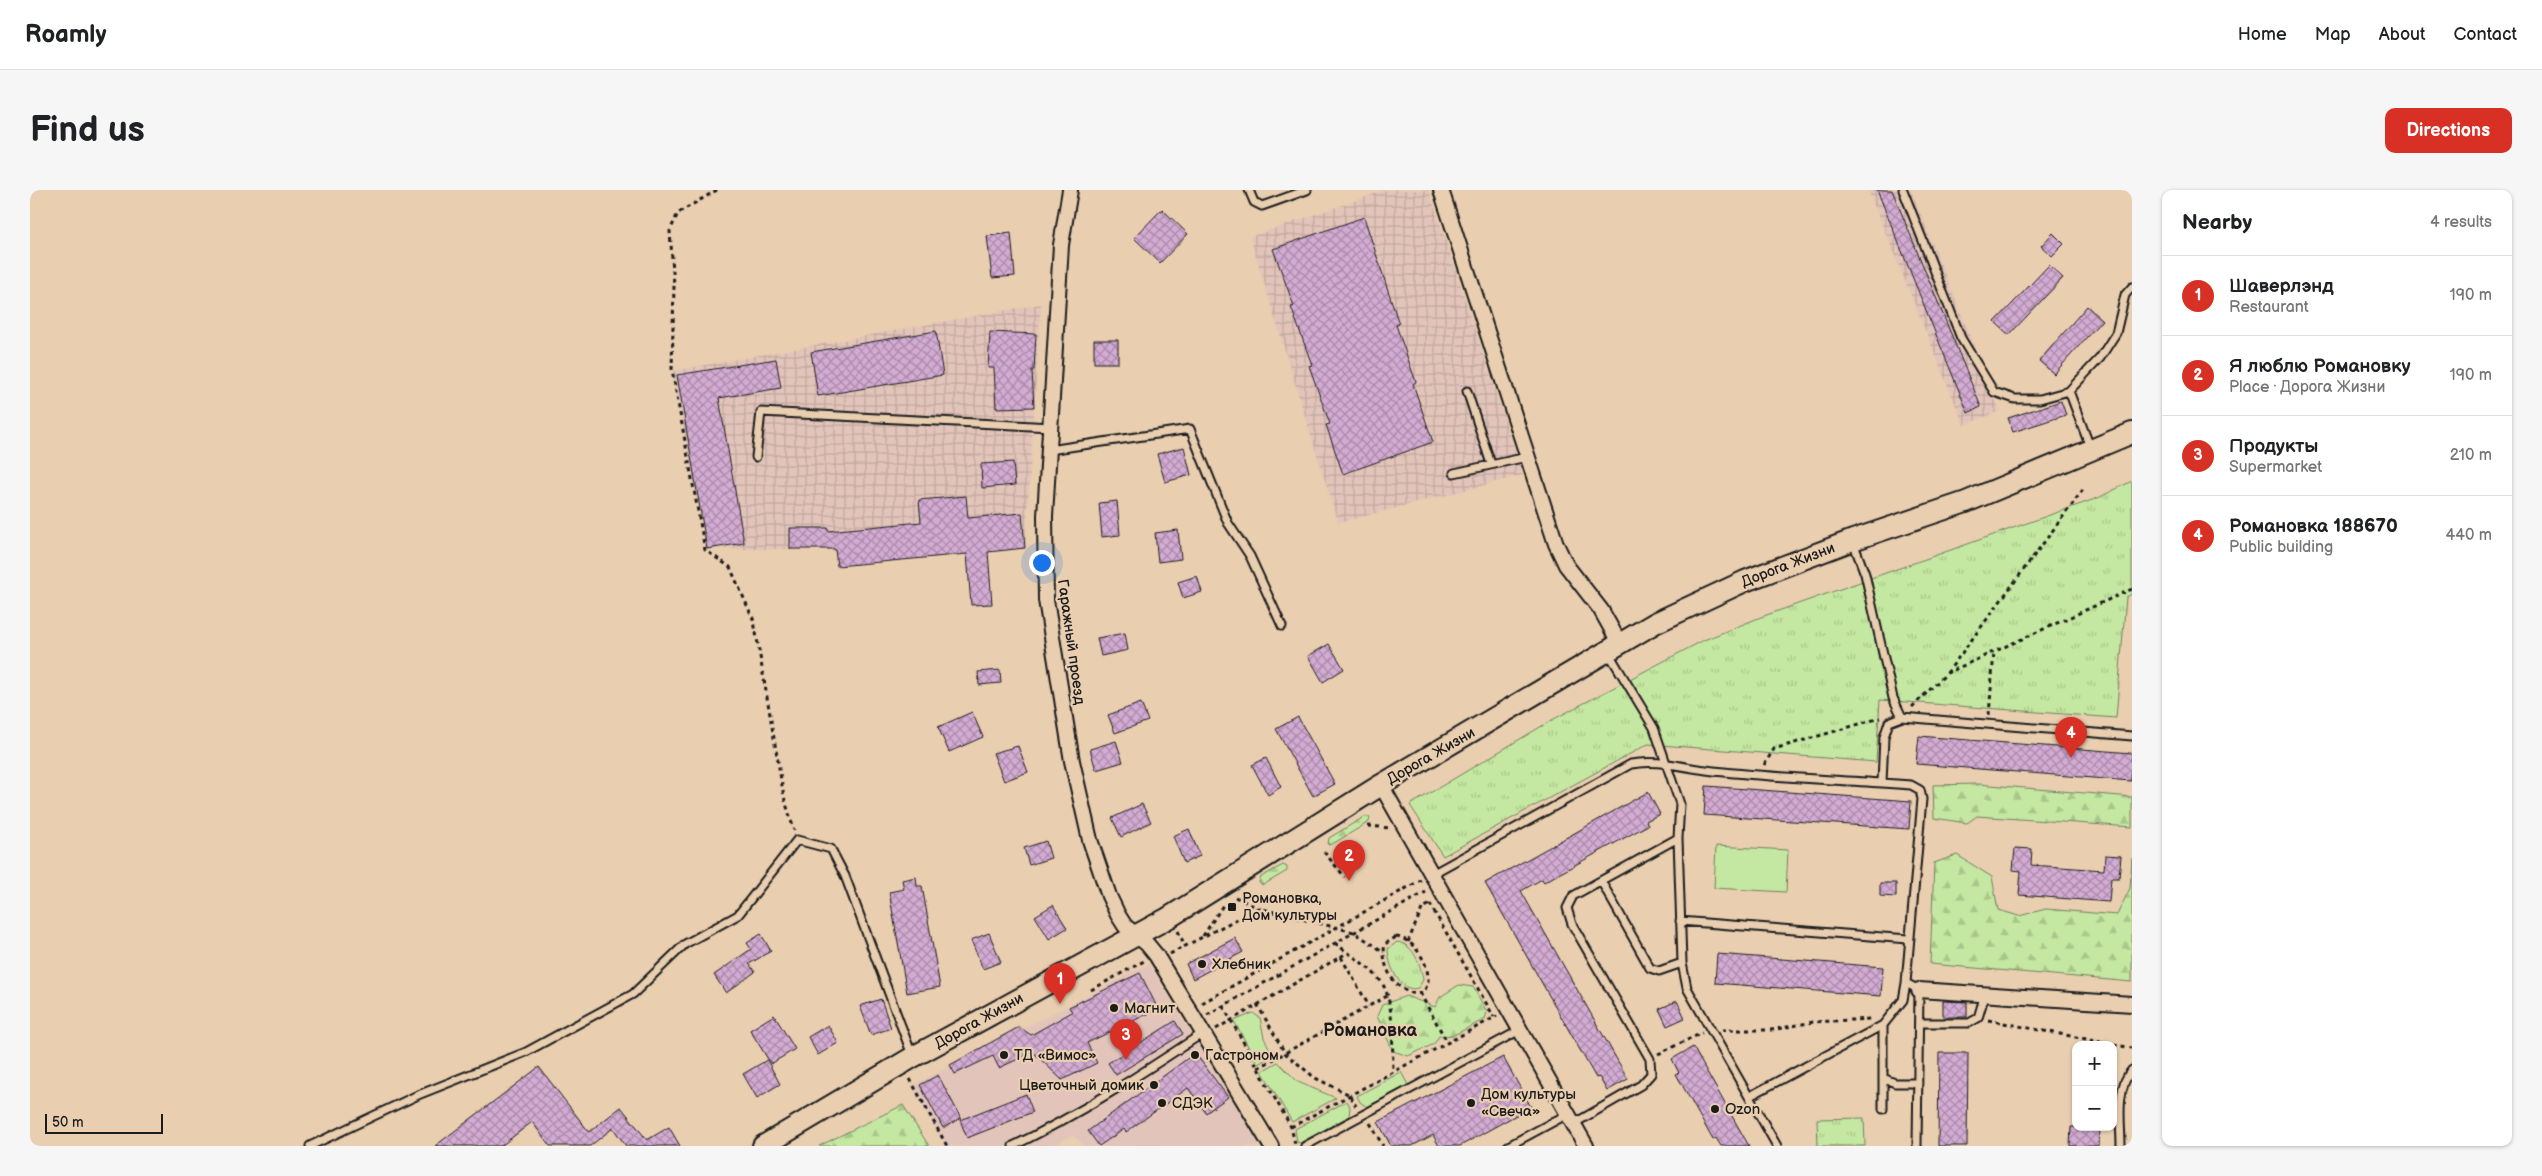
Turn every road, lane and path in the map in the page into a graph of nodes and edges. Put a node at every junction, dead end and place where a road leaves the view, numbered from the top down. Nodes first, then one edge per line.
1 (716, 190) edge
2 (1070, 190) edge
3 (1249, 190) edge
4 (1307, 190) edge
5 (1442, 190) edge
6 (1904, 190) edge
7 (2132, 287) edge
8 (1467, 391) dead end
9 (2069, 391) junction
10 (1051, 427) junction
11 (2132, 434) edge
12 (1049, 450) junction
13 (2091, 451) junction
14 (756, 457) dead end
15 (1527, 457) junction
16 (1491, 464) junction
17 (1454, 473) dead end
18 (2085, 487) dead end
19 (1853, 540) junction
20 (2132, 589) edge
21 (1282, 626) dead end
22 (1614, 647) junction
23 (1994, 652) junction
24 (1947, 673) junction
25 (1902, 717) junction
26 (1988, 724) junction
27 (2132, 736) edge
28 (1665, 762) junction
29 (1758, 774) junction
30 (1882, 783) junction
31 (1381, 785) junction
32 (1678, 838) junction
33 (797, 840) junction
34 (1324, 852) dead end
35 (1345, 877) dead end
36 (1600, 881) junction
37 (1438, 885) junction
38 (1234, 897) dead end
39 (1224, 902) dead end
40 (1430, 904) junction
41 (1258, 908) junction
42 (1680, 921) junction
43 (1174, 928) dead end
44 (1336, 928) junction
45 (1354, 932) junction
46 (1136, 935) junction
47 (1203, 937) junction
48 (1908, 940) junction
49 (1408, 942) junction
50 (1335, 943) junction
51 (1185, 946) junction
52 (1384, 952) junction
53 (1347, 953) junction
54 (1170, 954) dead end
55 (1341, 956) junction
56 (1142, 962) dead end
57 (1682, 963) junction
58 (1095, 980) dead end
59 (1906, 983) junction
60 (1098, 986) junction
61 (1091, 990) dead end
62 (1920, 990) junction
63 (1420, 993) junction
64 (1985, 994) junction
65 (1387, 996) junction
66 (1257, 1004) junction
67 (2132, 1004) edge
68 (1223, 1006) junction
69 (1369, 1006) junction
70 (1501, 1013) dead end
71 (1192, 1016) junction
72 (1494, 1017) junction
73 (1891, 1018) junction
74 (1978, 1018) junction
75 (1230, 1019) junction
76 (1919, 1023) junction
77 (1883, 1025) junction
78 (1710, 1029) junction
79 (1520, 1030) junction
80 (1204, 1035) junction
81 (1447, 1042) junction
82 (2132, 1048) edge
83 (1666, 1050) dead end
84 (1285, 1053) junction
85 (907, 1060) junction
86 (1258, 1068) junction
87 (2132, 1070) edge
88 (1393, 1072) junction
89 (1883, 1078) junction
90 (1918, 1083) junction
91 (1350, 1095) junction
92 (1750, 1096) junction
93 (1882, 1109) dead end
94 (1365, 1113) junction
95 (1570, 1119) junction
96 (1291, 1127) junction
97 (310, 1146) edge
98 (764, 1146) edge
99 (947, 1146) edge
100 (1013, 1146) edge
101 (1271, 1146) edge
102 (1295, 1146) edge
103 (1305, 1146) edge
104 (1383, 1146) edge
105 (1508, 1146) edge
106 (1586, 1146) edge
107 (1777, 1146) edge
108 (1917, 1146) edge
109 (2121, 1146) edge

1 - 33 path
2 - 10 street, Гаражный проезд
3 - 4 lane
5 - 15 street
6 - 9 lane
7 - 9 lane
8 - 16 lane
9 - 13 lane
10 - 12 street, Гаражный проезд
10 - 14 lane
11 - 13 main road, Дорога Жизни
12 - 21 lane
12 - 46 street, Гаражный проезд
13 - 19 main road, Дорога Жизни
15 - 16 lane
15 - 22 street
16 - 17 lane
18 - 24 path
19 - 22 main road, Дорога Жизни
19 - 25 lane
20 - 23 path
22 - 28 lane
22 - 31 main road, Дорога Жизни
23 - 24 path
23 - 26 path
24 - 25 path
25 - 26 lane
25 - 29 path
25 - 30 lane
26 - 27 lane
28 - 29 lane
28 - 32 lane
28 - 37 lane
29 - 30 lane
30 - 48 lane
31 - 37 street
31 - 46 main road, Дорога Жизни
32 - 36 lane
32 - 42 lane
33 - 85 lane
33 - 97 lane
34 - 35 path
36 - 57 lane
36 - 95 lane
37 - 40 path
37 - 44 path
37 - 45 path
37 - 79 street
38 - 41 path
39 - 47 path
40 - 49 path
40 - 72 path
41 - 44 path
41 - 47 path
42 - 48 lane
42 - 57 lane
43 - 51 path
44 - 45 path
44 - 71 path
45 - 50 path
45 - 52 path
46 - 71 street, Гаражный проезд
46 - 85 main road, Дорога Жизни
47 - 51 path
48 - 59 lane
49 - 52 path
49 - 63 path
50 - 53 path
50 - 68 path
51 - 54 path
52 - 63 path
53 - 55 path
53 - 65 path
55 - 66 path
55 - 69 path
56 - 60 path
57 - 78 lane
58 - 60 path
59 - 62 lane
59 - 73 lane
60 - 61 path
62 - 64 street
62 - 76 lane
63 - 81 path
64 - 67 street
64 - 74 lane
65 - 69 path
65 - 88 path
66 - 75 path
66 - 84 path
68 - 71 path
68 - 75 path
69 - 84 path
70 - 72 path
71 - 80 street, Гаражный проезд
72 - 81 path
73 - 77 lane
73 - 78 path
74 - 76 lane
74 - 82 path
75 - 80 path
75 - 86 path
76 - 90 lane
77 - 89 lane
77 - 92 lane
78 - 83 path
78 - 92 lane
79 - 94 lane
79 - 95 street
80 - 100 lane
80 - 101 street, Гаражный проезд
81 - 88 path
84 - 86 path
84 - 91 path
85 - 98 main road, Дорога Жизни
85 - 99 path
86 - 96 path
87 - 109 lane
88 - 91 path
89 - 90 lane
89 - 93 lane
90 - 108 lane
91 - 96 path
92 - 107 lane
94 - 103 lane
94 - 104 path
95 - 105 lane
95 - 106 street
96 - 102 path

